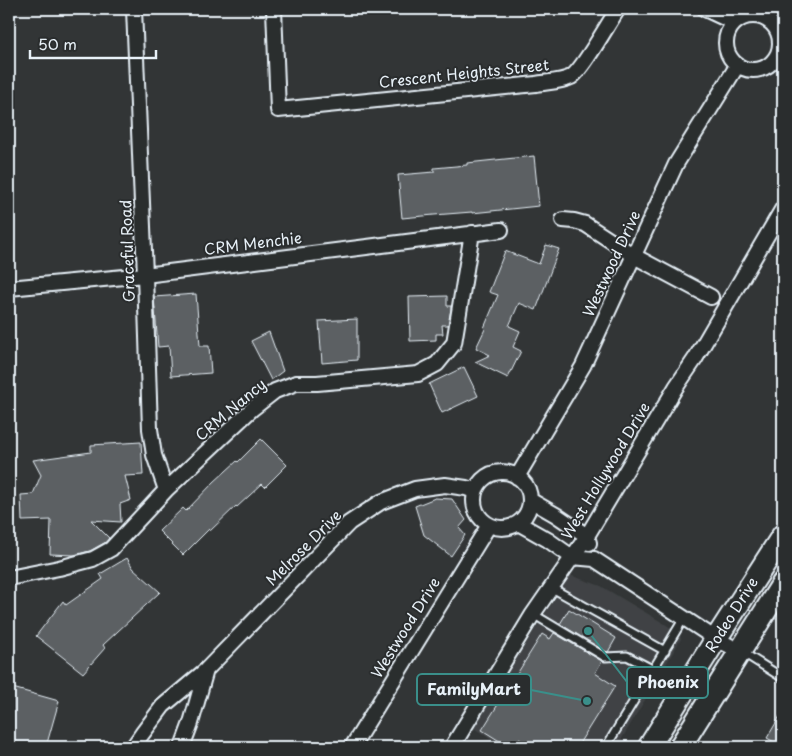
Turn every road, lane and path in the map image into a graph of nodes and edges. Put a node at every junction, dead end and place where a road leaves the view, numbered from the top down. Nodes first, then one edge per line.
1 (134, 9) edge
2 (274, 9) edge
3 (618, 9) edge
4 (705, 9) edge
5 (735, 23) junction
6 (780, 57) edge
7 (737, 66) junction
8 (783, 208) edge
9 (563, 220) dead end
10 (501, 230) dead end
11 (472, 233) junction
12 (634, 256) junction
13 (145, 275) junction
14 (9, 288) edge
15 (711, 297) dead end
16 (517, 476) junction
17 (166, 490) junction
18 (475, 491) junction
19 (530, 500) junction
20 (518, 523) junction
21 (489, 525) junction
22 (783, 534) edge
23 (587, 536) junction
24 (572, 557) junction
25 (594, 559) junction
26 (9, 568) edge
27 (9, 579) edge
28 (783, 583) edge
29 (552, 588) junction
30 (533, 614) junction
31 (684, 618) junction
32 (716, 639) junction
33 (665, 651) junction
34 (740, 651) junction
35 (206, 670) junction
36 (654, 670) junction
37 (783, 678) edge
38 (133, 747) edge
39 (182, 747) edge
40 (352, 747) edge
41 (452, 747) edge
42 (606, 747) edge
43 (649, 747) edge
44 (680, 747) edge

1 - 13 street, Graceful Road
2 - 3 street, Crescent Heights Street
4 - 5 street
5 - 6 street
5 - 7 street
6 - 7 street
7 - 12 street, Westwood Drive
8 - 23 street, West Hollywood Drive
9 - 12 street
10 - 11 street, CRM Menchie
11 - 13 street, CRM Menchie
11 - 17 street, CRM Nancy
12 - 15 street
12 - 16 street, Westwood Drive
13 - 14 street, CRM Menchie
13 - 17 street, Graceful Road
16 - 18 street
16 - 19 street
17 - 27 street, CRM Nancy
18 - 21 street
18 - 35 street, Melrose Drive
19 - 20 street
19 - 23 street
20 - 21 street
20 - 24 street
21 - 40 street, Westwood Drive
22 - 32 main road, Rodeo Drive
23 - 24 street, West Hollywood Drive
23 - 25 street
24 - 25 street
24 - 29 street, West Hollywood Drive
25 - 31 street
26 - 27 street
28 - 34 main road, Rodeo Drive
29 - 30 street, West Hollywood Drive
29 - 33 lane
30 - 36 lane
30 - 41 street, West Hollywood Drive
31 - 32 street
31 - 33 lane
32 - 34 street
32 - 43 main road, Rodeo Drive
33 - 36 lane
34 - 37 lane
34 - 44 main road, Rodeo Drive
35 - 38 street, Melrose Drive
35 - 39 street, Melrose Drive
36 - 42 lane

